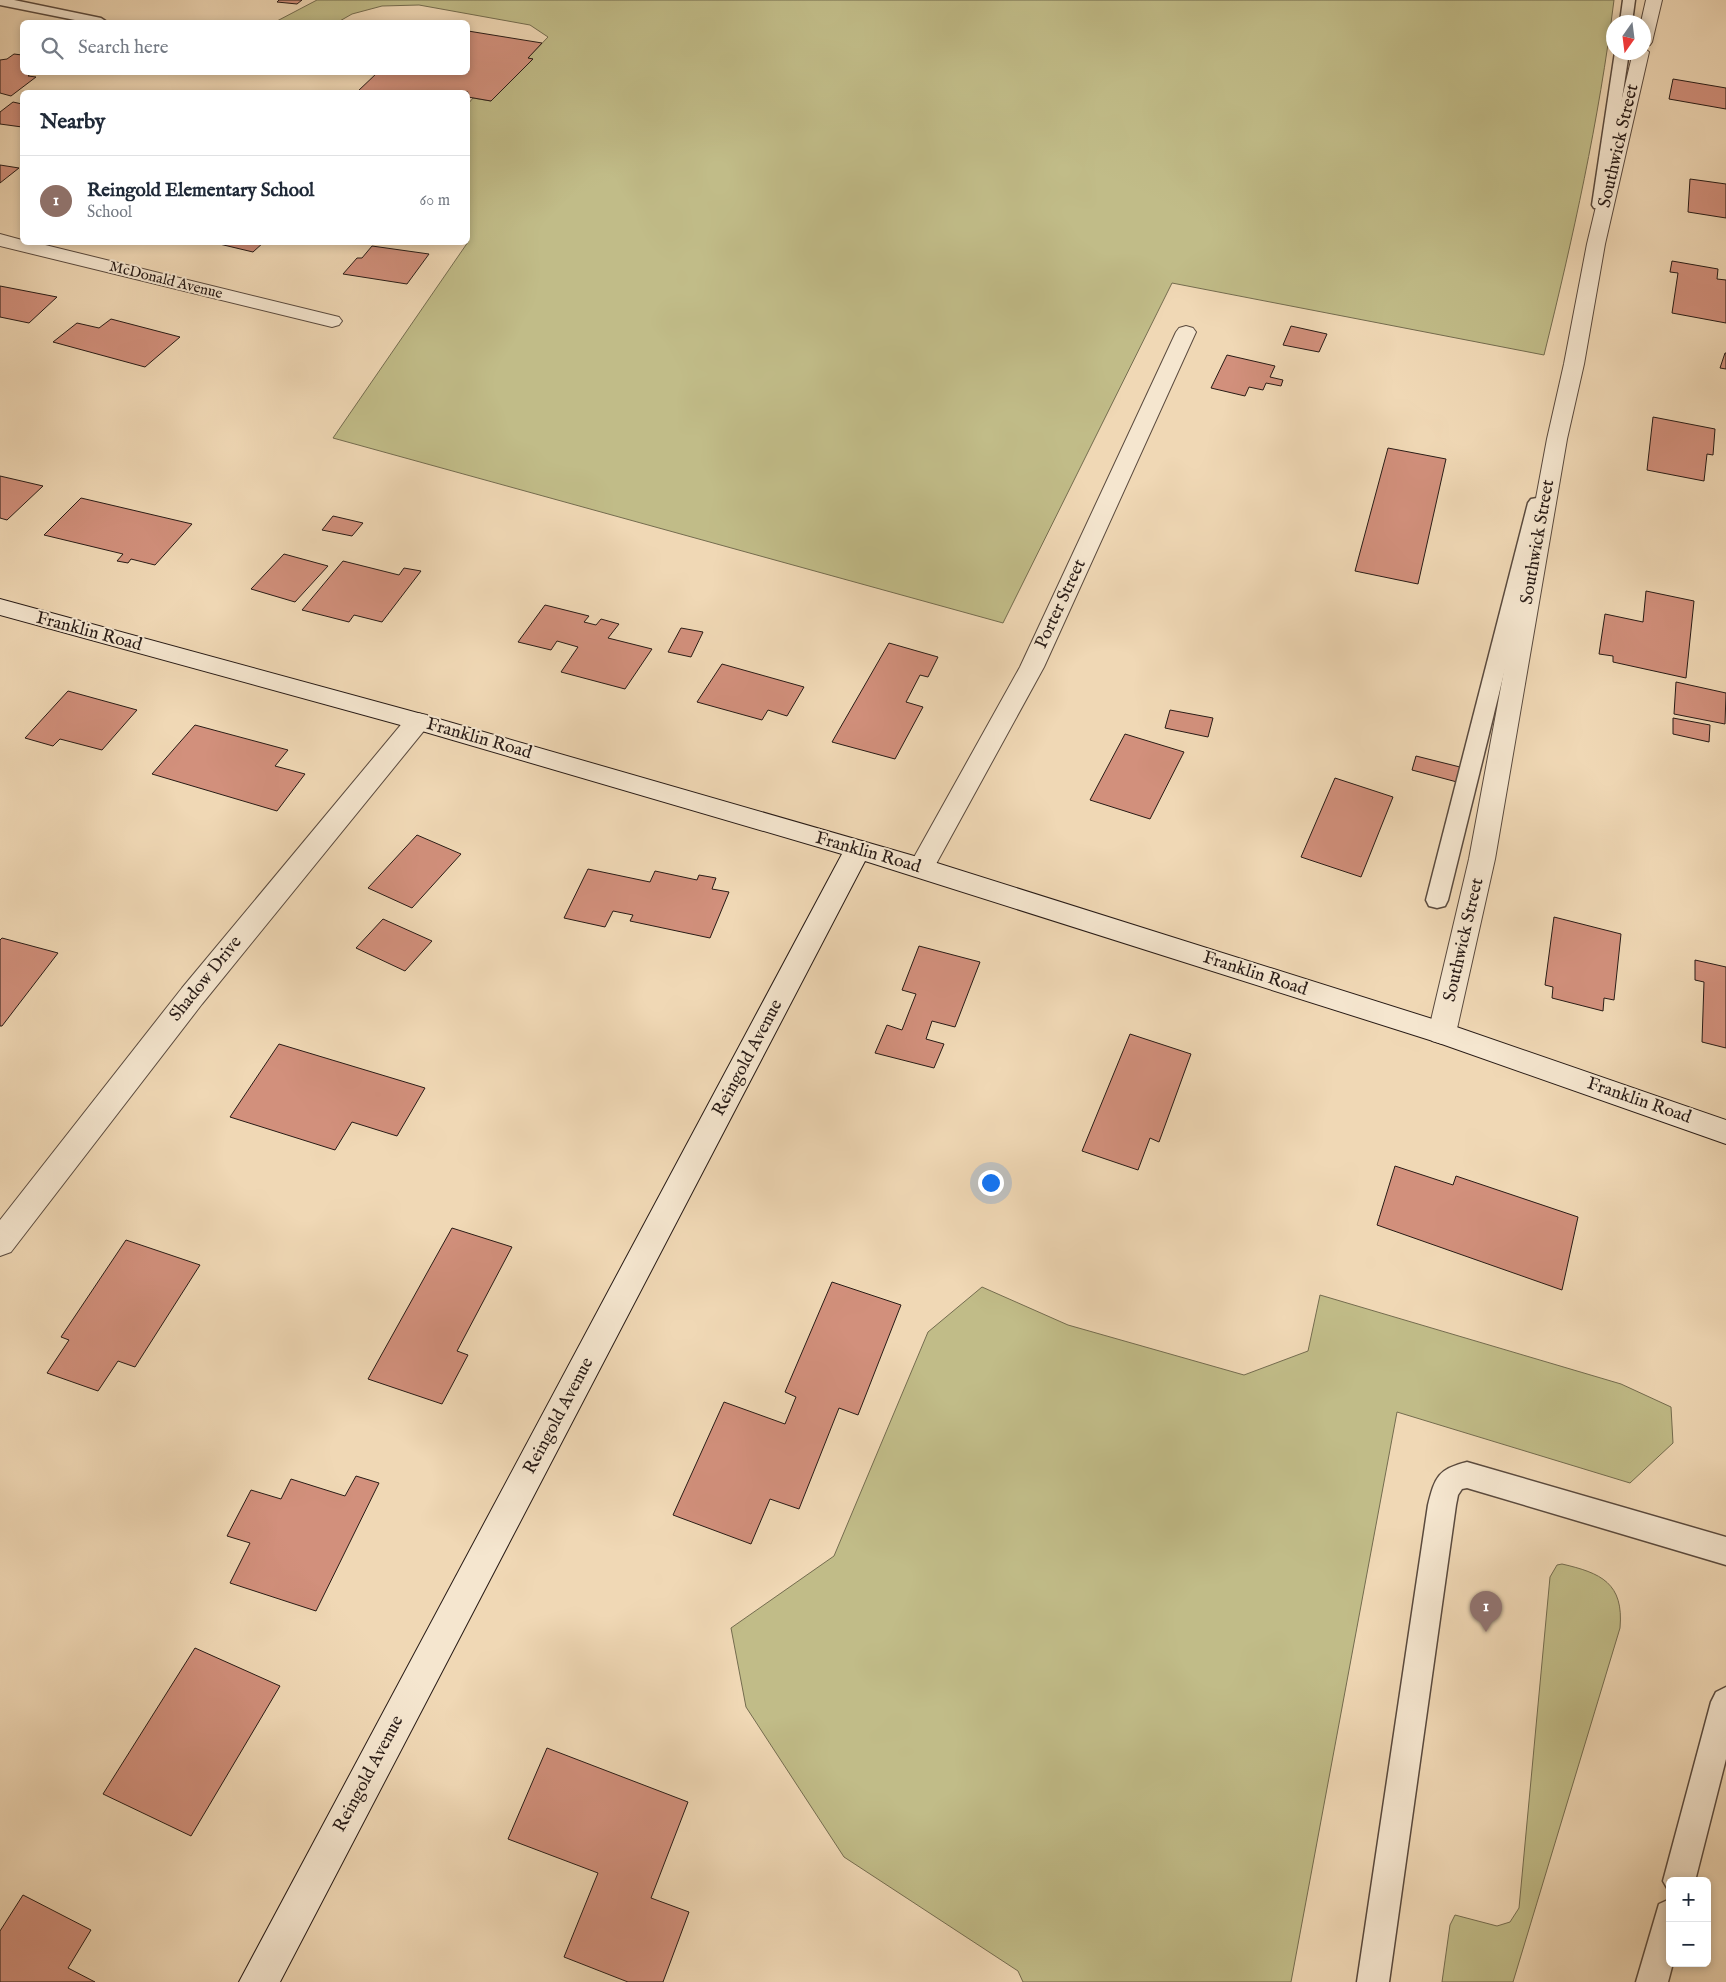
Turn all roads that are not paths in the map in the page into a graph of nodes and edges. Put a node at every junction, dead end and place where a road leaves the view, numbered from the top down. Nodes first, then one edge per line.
1 (1629, 0) edge
2 (1654, 0) edge
3 (0, 1) edge
4 (1627, 15) edge
5 (1650, 15) edge
6 (91, 20) edge
7 (1621, 60) edge
8 (1639, 60) edge
9 (0, 240) edge
10 (20, 245) edge
11 (20, 245) edge
12 (332, 321) dead end
13 (1581, 325) junction
14 (1186, 332) dead end
15 (0, 607) edge
16 (418, 721) junction
17 (858, 850) junction
18 (921, 868) junction
19 (1437, 900) dead end
20 (1442, 1033) junction
21 (1726, 1132) edge
22 (0, 1243) edge
23 (1726, 1551) edge
24 (1726, 1702) edge
25 (1680, 1877) edge
26 (1668, 1922) edge
27 (259, 1982) edge
28 (1373, 1982) edge
29 (1652, 1982) edge

1 - 4 lane
2 - 5 street
3 - 6 lane
7 - 13 lane
8 - 13 street, Southwick Street
9 - 11 street, McDonald Avenue
10 - 12 street, McDonald Avenue
13 - 19 lane
13 - 20 street, Southwick Street
14 - 18 street, Porter Street
15 - 16 street, Franklin Road
16 - 17 street, Franklin Road
16 - 22 street, Shadow Drive
17 - 18 street, Franklin Road
17 - 27 street, Reingold Avenue
18 - 20 street, Franklin Road
20 - 21 street, Franklin Road
23 - 28 lane
24 - 25 lane
26 - 29 lane

